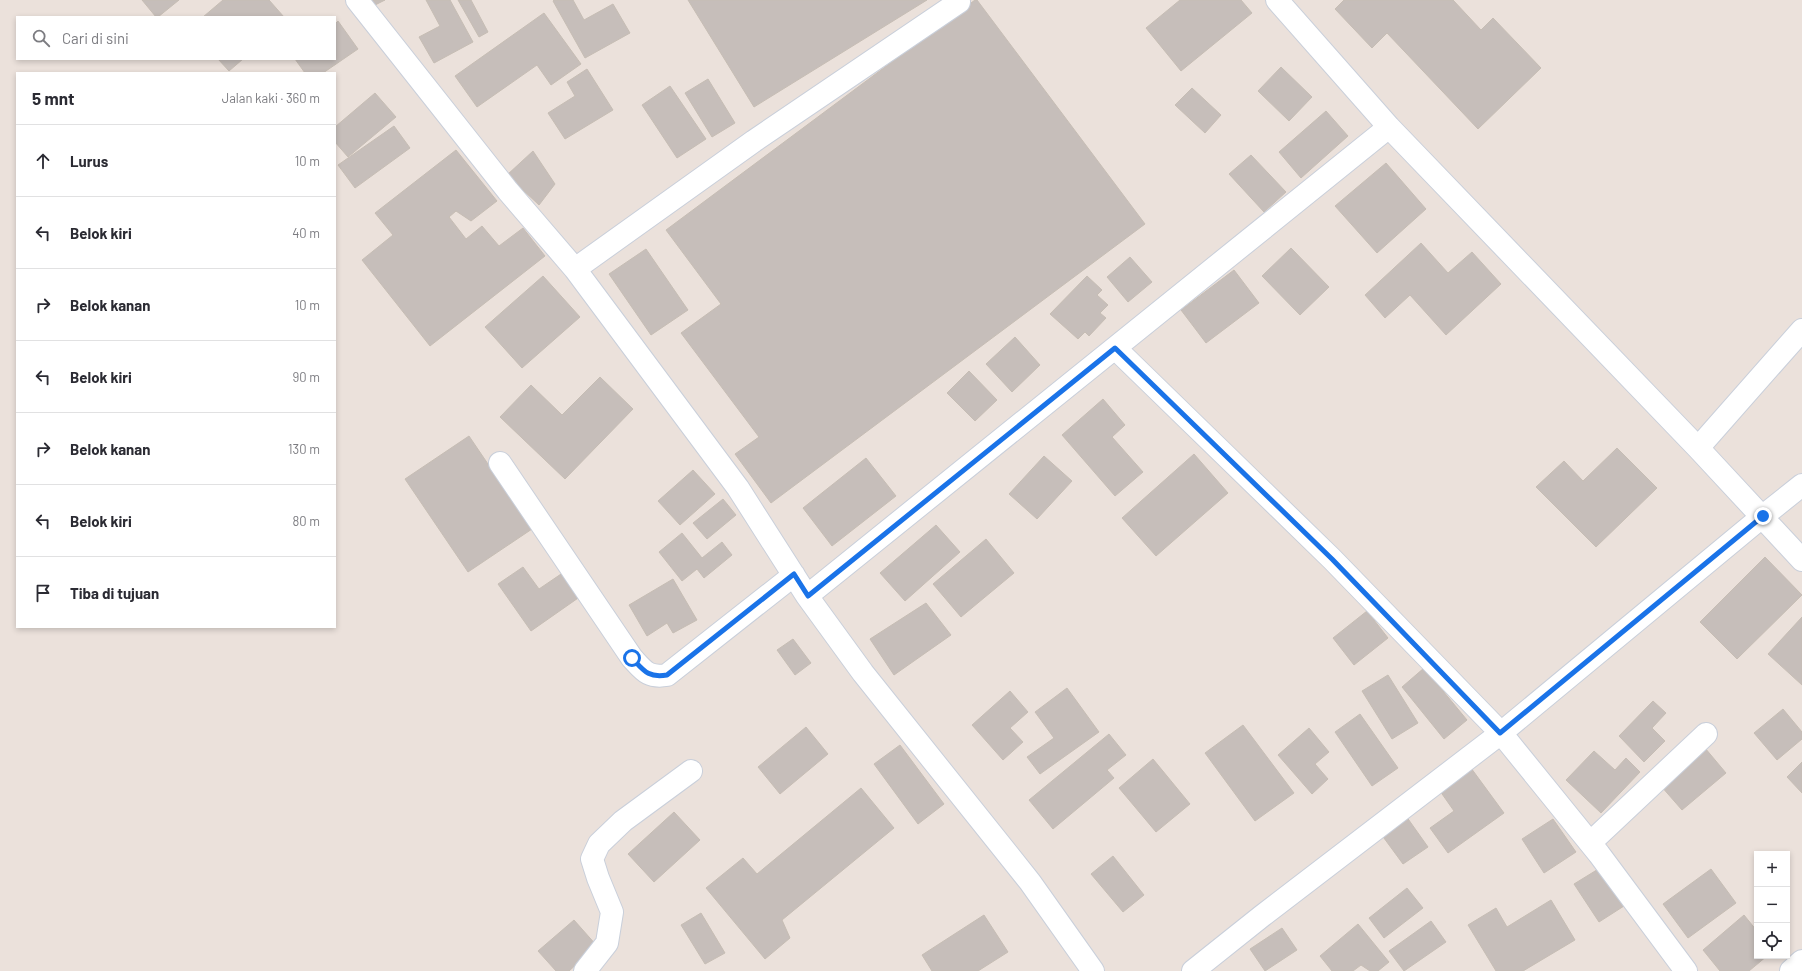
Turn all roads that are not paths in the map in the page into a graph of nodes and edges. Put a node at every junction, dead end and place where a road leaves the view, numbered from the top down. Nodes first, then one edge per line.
1 (356, 0) edge
2 (1277, 0) edge
3 (959, 2) dead end
4 (1389, 127) junction
5 (575, 269) junction
6 (1802, 330) edge
7 (1115, 348) junction
8 (1698, 448) junction
9 (500, 463) dead end
10 (1802, 485) edge
11 (1763, 516) junction
12 (1802, 560) edge
13 (794, 574) junction
14 (808, 596) junction
15 (1500, 733) junction
16 (1706, 734) dead end
17 (691, 770) dead end
18 (1590, 843) junction
19 (1802, 961) edge
20 (585, 971) edge
21 (1093, 971) edge
22 (1193, 971) edge
23 (1686, 971) edge
24 (1791, 971) edge

1 - 5 street
2 - 4 street
3 - 5 street
4 - 7 street
4 - 8 street
5 - 13 street
6 - 8 street
7 - 14 street
7 - 15 street
8 - 11 street
9 - 13 street
10 - 11 street
11 - 12 street
11 - 15 street
13 - 14 street
14 - 21 street
15 - 18 street
15 - 22 street
16 - 18 street
17 - 20 street
18 - 23 street
19 - 24 street

